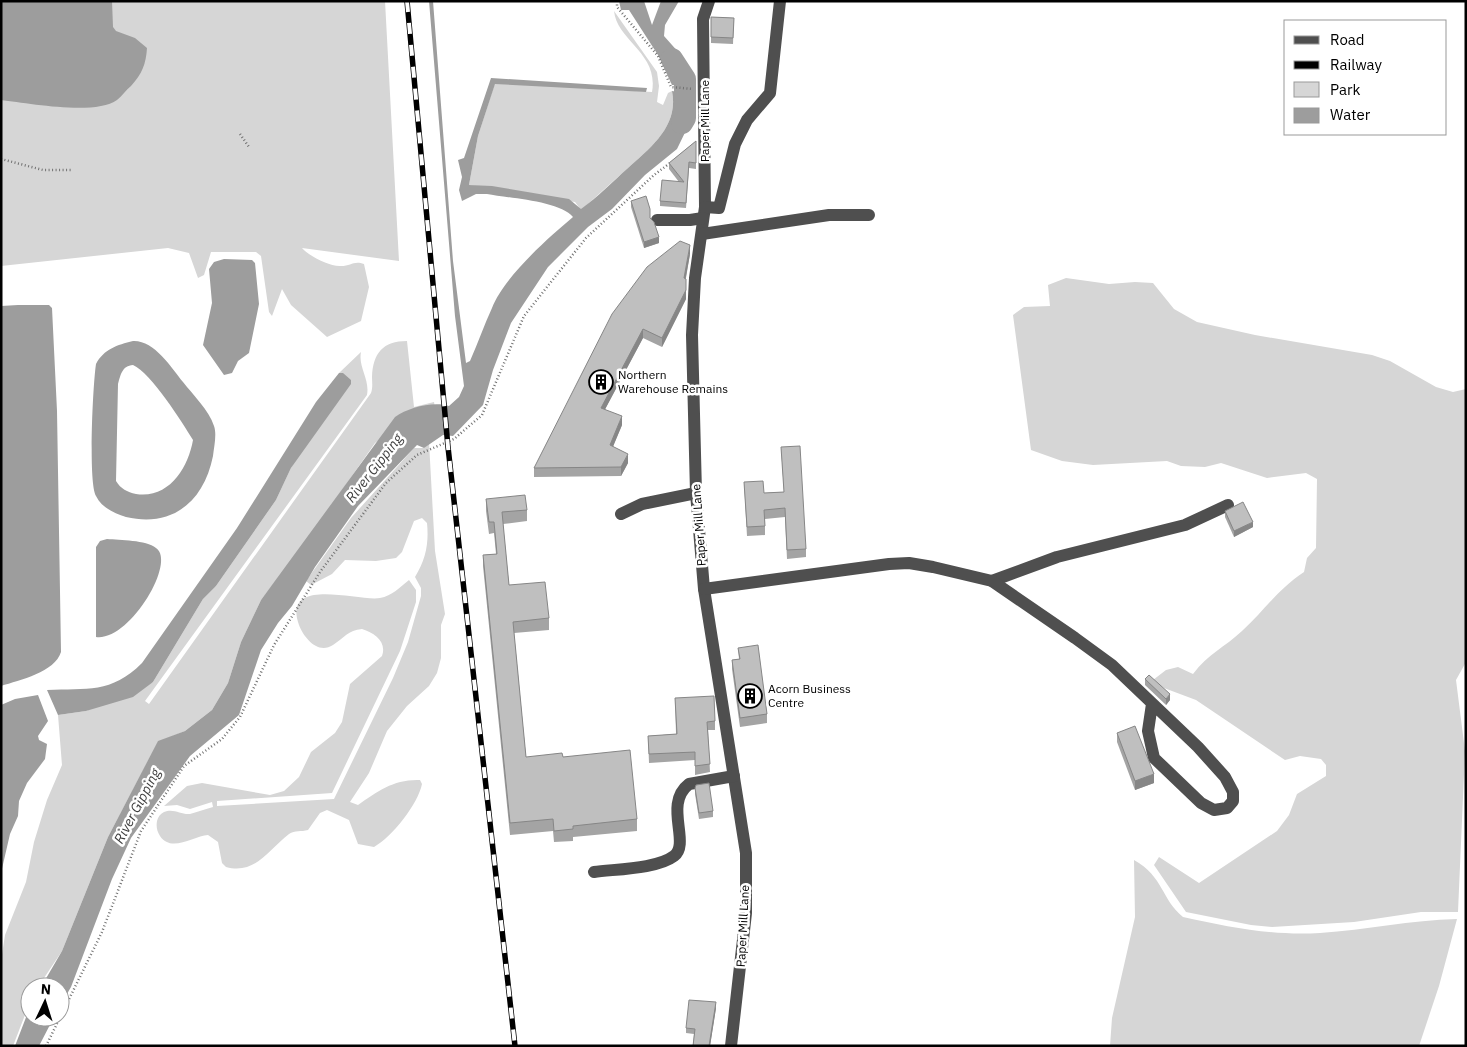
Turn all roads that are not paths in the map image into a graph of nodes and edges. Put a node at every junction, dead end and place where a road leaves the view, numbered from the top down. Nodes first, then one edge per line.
1 (709, 1) edge
2 (780, 1) edge
3 (704, 212) junction
4 (869, 215) dead end
5 (657, 220) dead end
6 (702, 234) junction
7 (696, 493) junction
8 (1228, 506) dead end
9 (621, 514) dead end
10 (992, 581) junction
11 (704, 589) junction
12 (1152, 704) junction
13 (734, 776) junction
14 (594, 872) dead end
15 (731, 1046) edge

1 - 3 street, Paper Mill Lane
2 - 3 street
3 - 5 street
3 - 6 street, Paper Mill Lane
4 - 6 street
6 - 7 street, Paper Mill Lane
7 - 9 street
7 - 11 street, Paper Mill Lane
8 - 10 street
10 - 11 street
10 - 12 street
11 - 13 street, Paper Mill Lane
12 - 12 street
13 - 14 street
13 - 15 street, Paper Mill Lane

